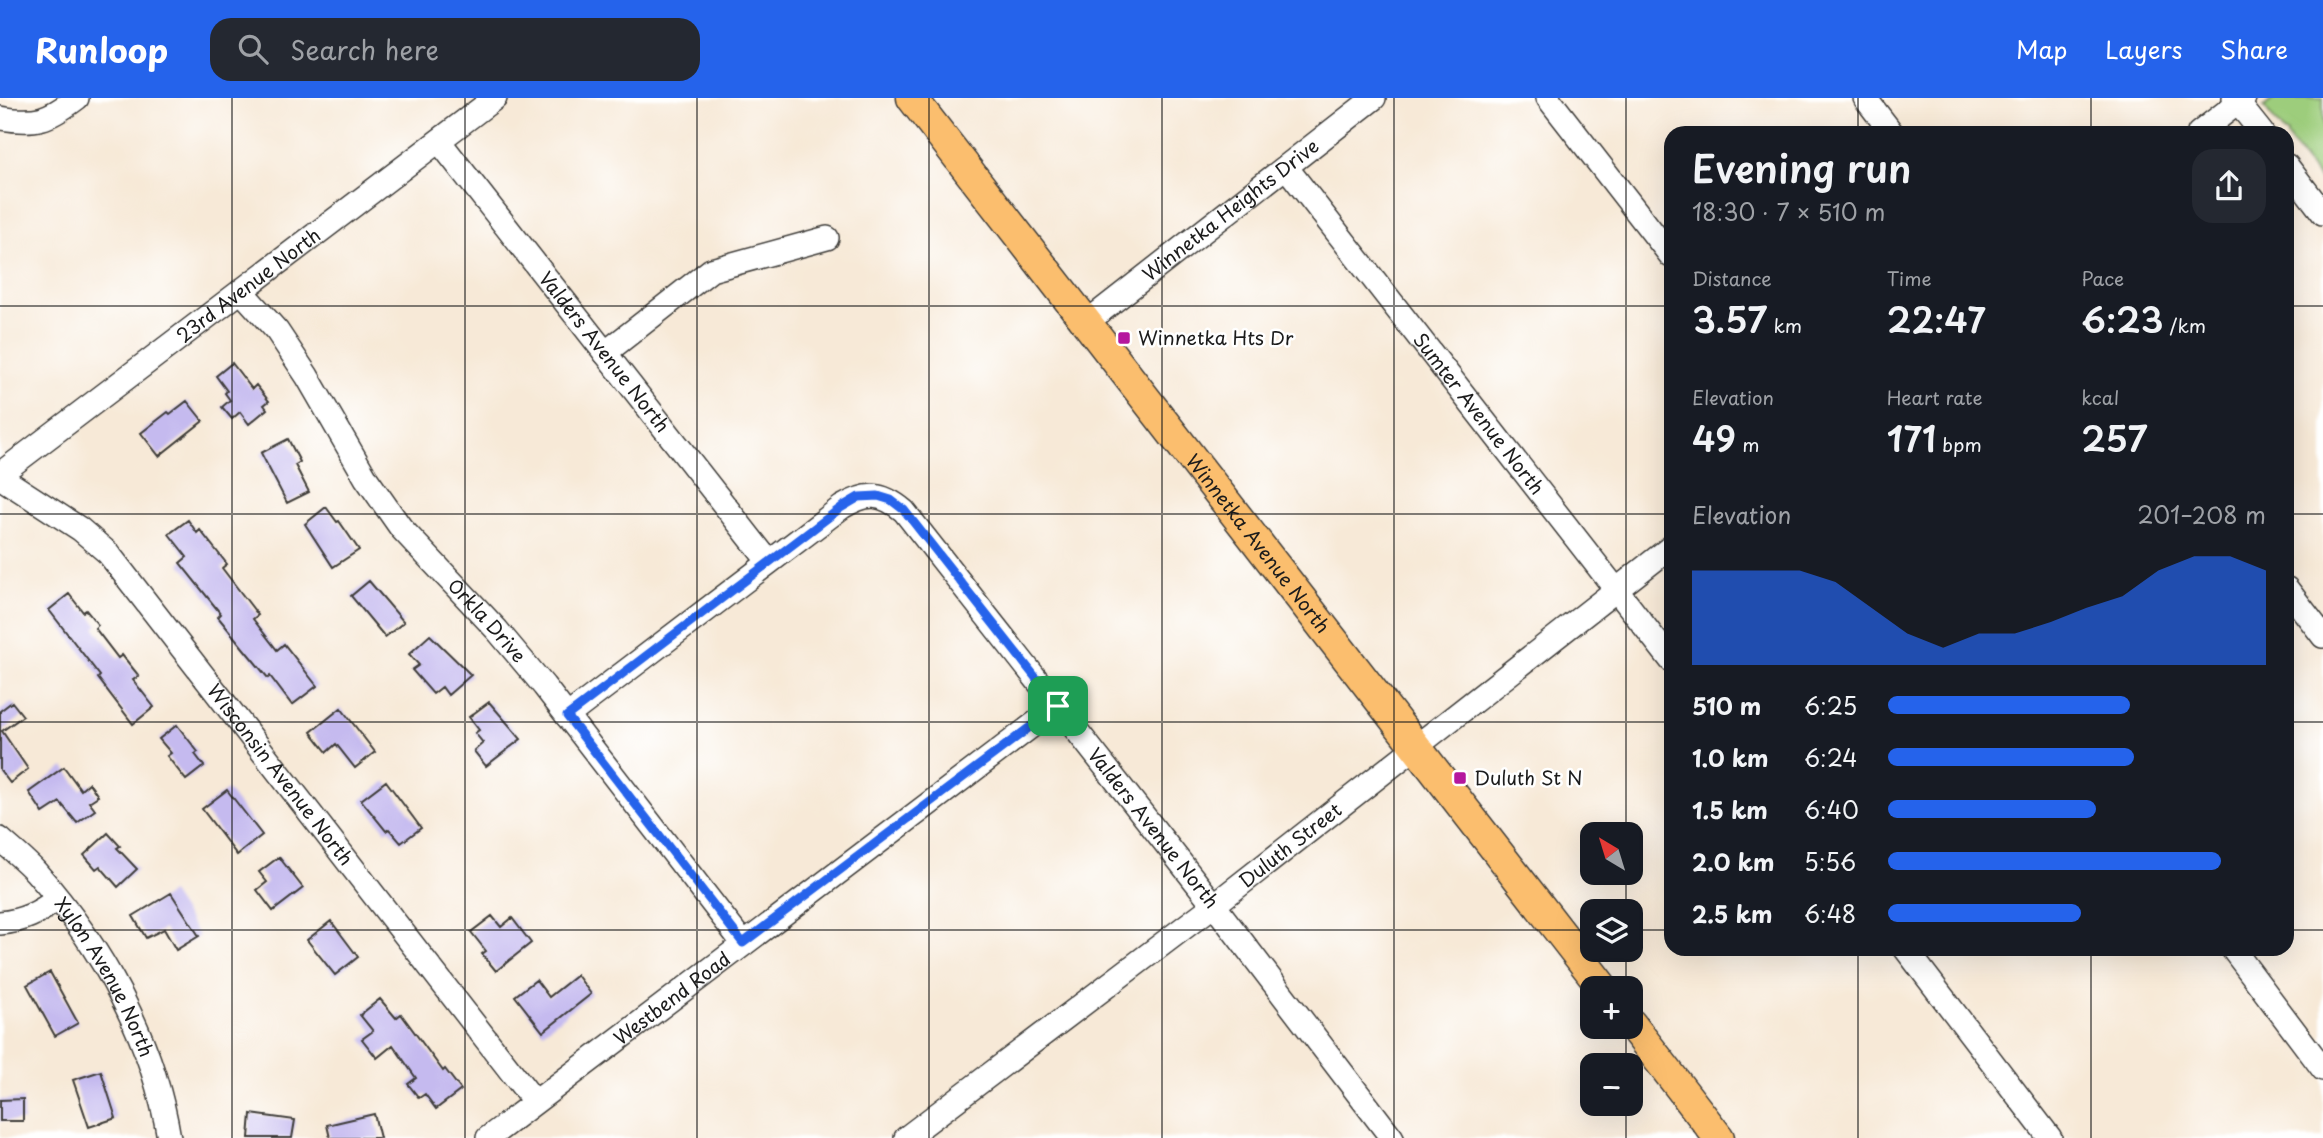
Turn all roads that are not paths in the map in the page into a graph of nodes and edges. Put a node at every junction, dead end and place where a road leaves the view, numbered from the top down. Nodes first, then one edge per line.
1 (77, 98) edge
2 (495, 98) edge
3 (912, 98) edge
4 (1374, 98) edge
5 (1548, 98) edge
6 (1865, 98) edge
7 (2239, 100) edge
8 (0, 118) edge
9 (1887, 126) edge
10 (2207, 126) edge
11 (2257, 126) edge
12 (439, 141) junction
13 (1286, 167) junction
14 (2294, 175) edge
15 (2323, 213) edge
16 (827, 237) dead end
17 (1664, 247) edge
18 (241, 291) junction
19 (1087, 322) junction
20 (605, 353) junction
21 (0, 476) edge
22 (1664, 552) edge
23 (769, 562) junction
24 (1616, 590) junction
25 (2294, 598) edge
26 (2323, 636) edge
27 (1664, 651) edge
28 (1058, 706) junction
29 (567, 716) junction
30 (1418, 747) junction
31 (0, 839) edge
32 (57, 898) junction
33 (1214, 905) junction
34 (0, 923) edge
35 (743, 943) junction
36 (1911, 956) edge
37 (2238, 956) edge
38 (1594, 976) edge
39 (1642, 1039) edge
40 (2323, 1069) edge
41 (534, 1101) junction
42 (169, 1138) edge
43 (488, 1138) edge
44 (906, 1138) edge
45 (1392, 1138) edge
46 (1718, 1138) edge
47 (2050, 1138) edge

1 - 8 street
2 - 12 street, 23rd Avenue North
3 - 19 main road, Winnetka Avenue North
4 - 13 street, Winnetka Heights Drive
5 - 17 street
6 - 9 street
7 - 10 street
7 - 11 street
12 - 18 street, 23rd Avenue North
12 - 20 street, Valders Avenue North
13 - 19 street, Winnetka Heights Drive
13 - 24 street, Sumter Avenue North
14 - 15 street
16 - 20 street
18 - 21 street, 23rd Avenue North
18 - 29 street, Orkla Drive
19 - 30 main road, Winnetka Avenue North
20 - 23 street, Valders Avenue North
21 - 41 street, Wisconsin Avenue North
22 - 24 street, Duluth Street
23 - 28 street, Valders Avenue North
23 - 29 street
24 - 27 street, Sumter Avenue North
24 - 30 street, Duluth Street
25 - 26 street
28 - 33 street, Valders Avenue North
28 - 35 street, Westbend Road
29 - 35 street, Orkla Drive
30 - 33 street, Duluth Street
30 - 38 main road, Winnetka Avenue North
31 - 32 street, Xylon Avenue North
32 - 34 street
32 - 42 street, Xylon Avenue North
33 - 44 street, Duluth Street
33 - 45 street, Valders Avenue North
35 - 41 street, Westbend Road
36 - 47 street
37 - 40 street
39 - 46 main road
41 - 43 street, Westbend Road

